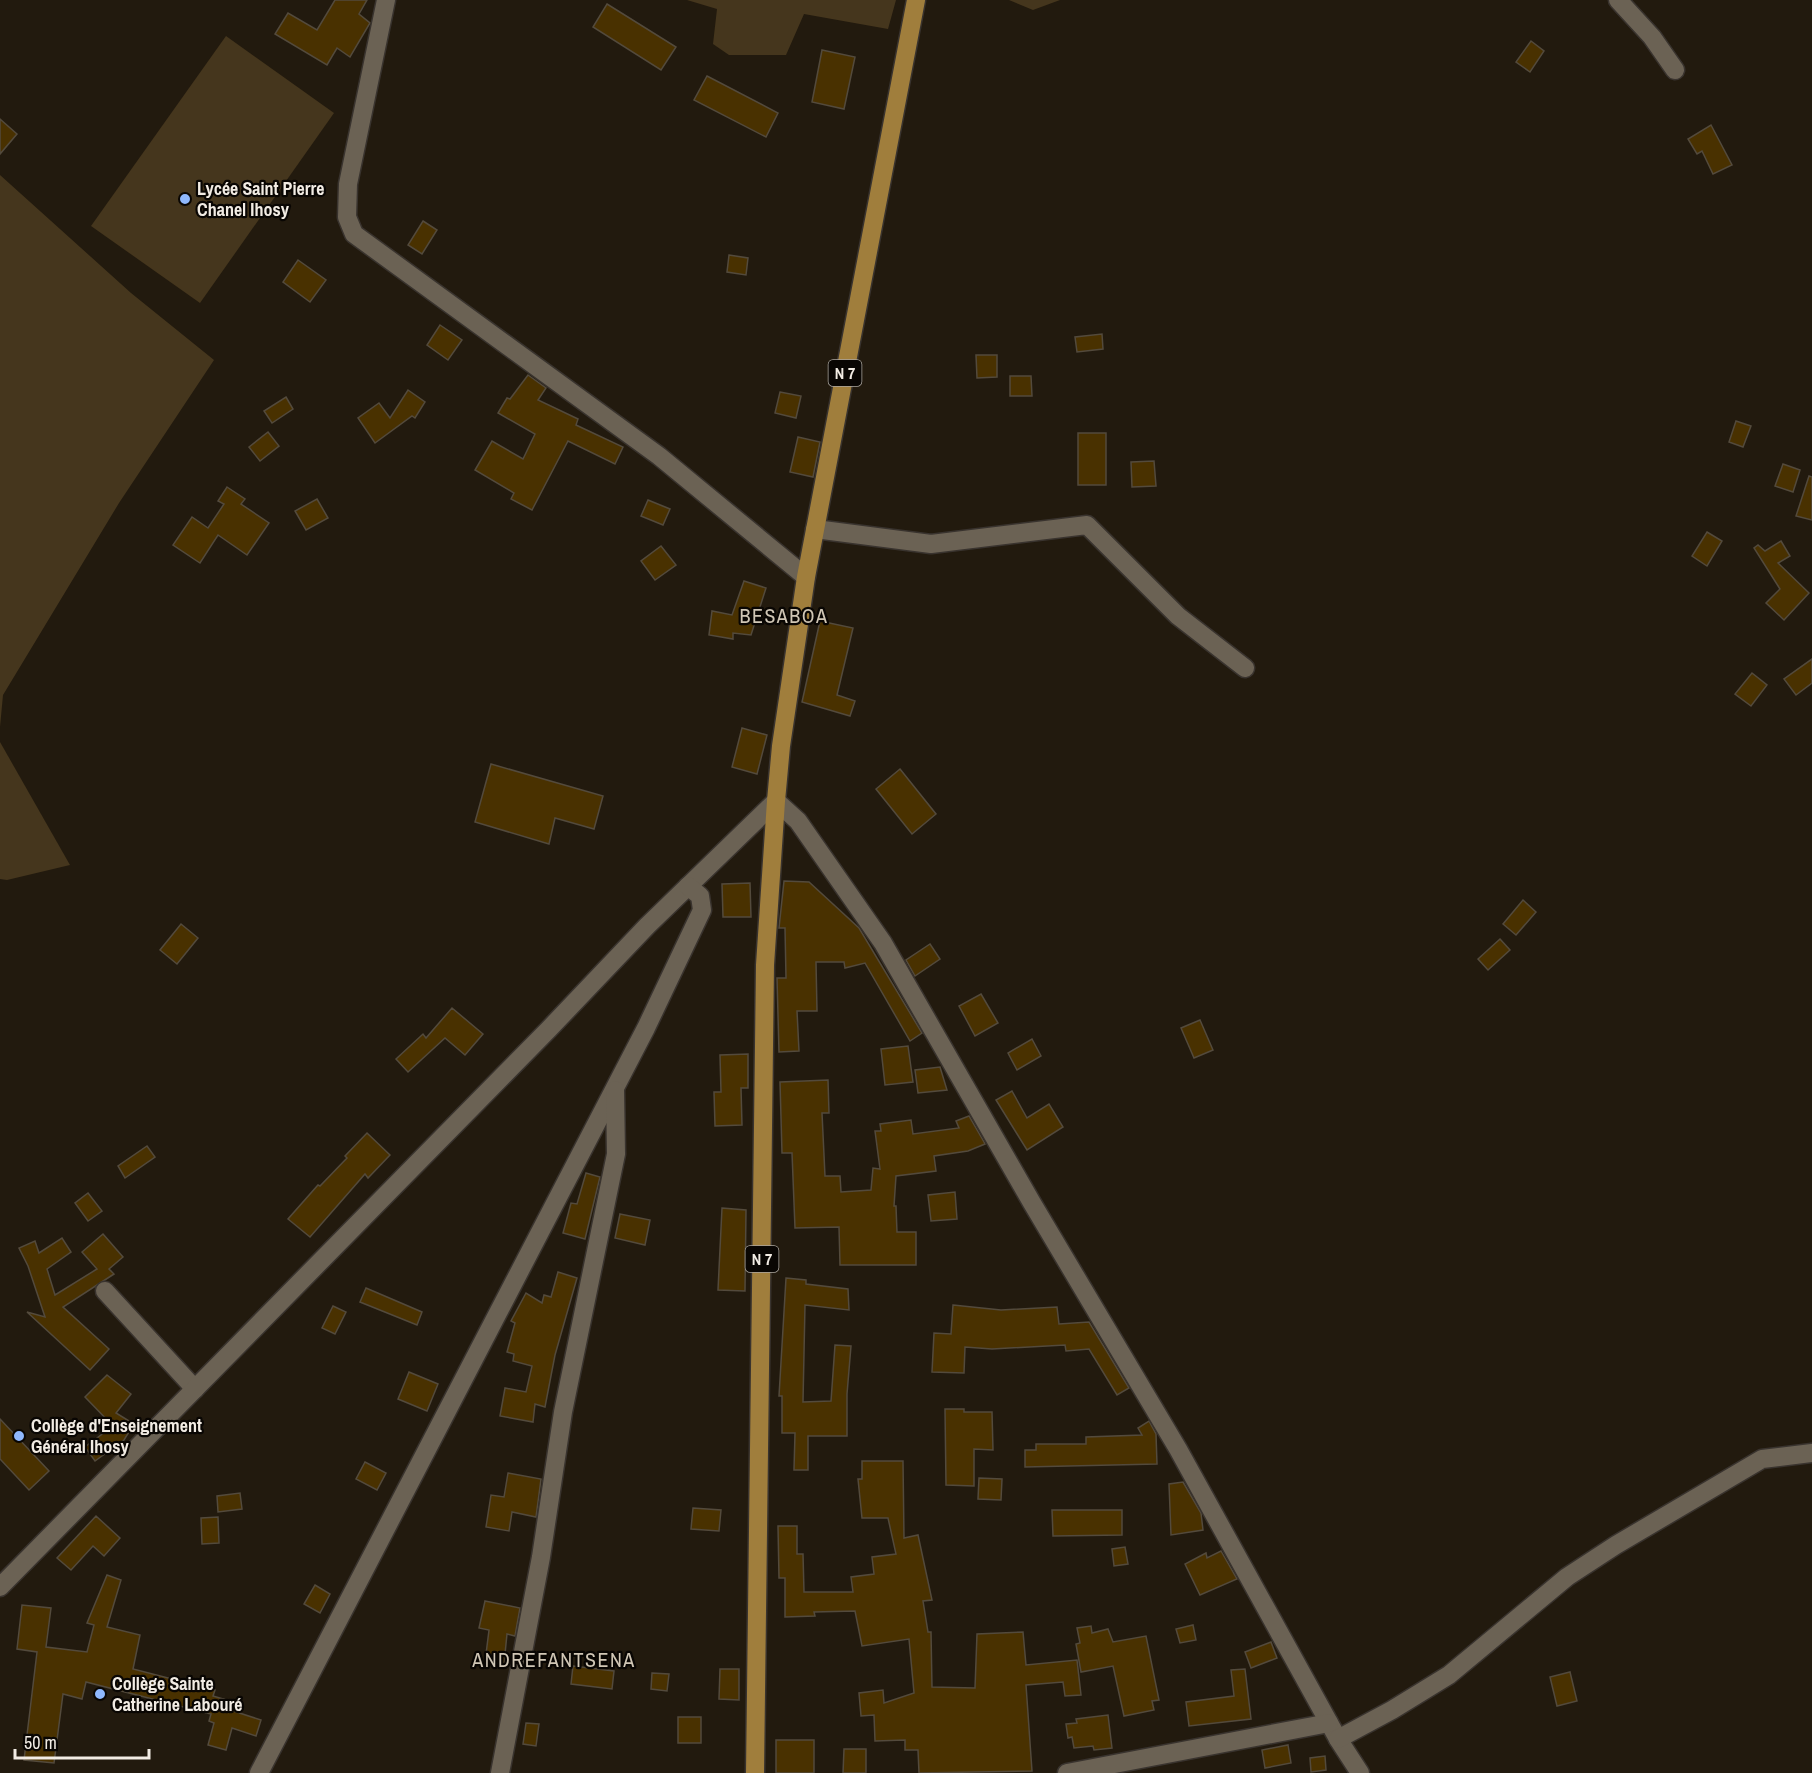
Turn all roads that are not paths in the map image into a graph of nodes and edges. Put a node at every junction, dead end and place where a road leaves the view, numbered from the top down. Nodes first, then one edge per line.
1 (386, 0) edge
2 (916, 0) edge
3 (1618, 0) edge
4 (1675, 70) dead end
5 (815, 529) junction
6 (806, 577) junction
7 (1245, 668) dead end
8 (776, 801) junction
9 (688, 886) junction
10 (615, 1087) junction
11 (105, 1291) dead end
12 (195, 1389) junction
13 (1812, 1453) edge
14 (0, 1587) edge
15 (1333, 1731) junction
16 (259, 1773) edge
17 (500, 1773) edge
18 (755, 1773) edge
19 (1067, 1773) edge
20 (1360, 1773) edge

1 - 6 street
2 - 5 main road, N 7
3 - 4 street
5 - 6 main road, N 7
5 - 7 street
6 - 8 main road, N 7
8 - 9 street
8 - 15 street
8 - 18 main road, N 7
9 - 10 street
9 - 12 street
10 - 16 street
10 - 17 street
11 - 12 street
12 - 14 street
13 - 15 street
15 - 19 street
15 - 20 street

